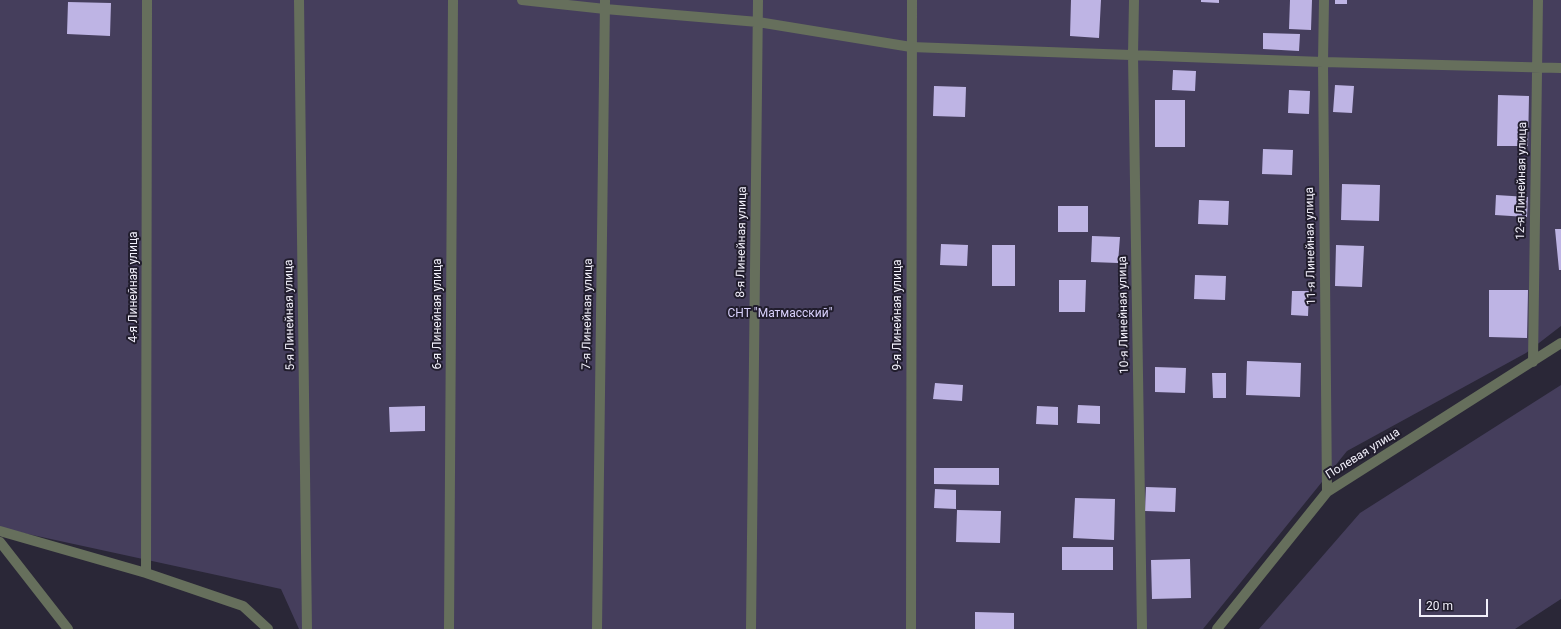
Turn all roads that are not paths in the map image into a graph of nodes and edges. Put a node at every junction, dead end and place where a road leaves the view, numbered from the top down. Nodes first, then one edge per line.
1 (147, 0) edge
2 (299, 0) edge
3 (453, 0) edge
4 (522, 0) edge
5 (758, 0) edge
6 (912, 0) edge
7 (1134, 0) edge
8 (1324, 0) edge
9 (1538, 0) edge
10 (605, 5) edge
11 (758, 22) junction
12 (911, 47) junction
13 (1133, 55) junction
14 (1322, 62) junction
15 (1536, 68) junction
16 (1561, 68) edge
17 (1561, 343) edge
18 (1533, 362) junction
19 (1327, 492) junction
20 (0, 531) edge
21 (0, 542) edge
22 (146, 573) junction
23 (68, 629) edge
24 (268, 629) edge
25 (307, 629) edge
26 (449, 629) edge
27 (597, 629) edge
28 (751, 629) edge
29 (912, 629) edge
30 (1142, 629) edge
31 (1217, 629) edge

1 - 22 street, 4-я Линейная улица
2 - 25 street, 5-я Линейная улица
3 - 26 street, 6-я Линейная улица
4 - 10 street
5 - 11 street, 8-я Линейная улица
6 - 12 street, 9-я Линейная улица
7 - 13 street, 10-я Линейная улица
8 - 14 street, 11-я Линейная улица
9 - 15 street, 12-я Линейная улица
10 - 11 street
10 - 27 street, 7-я Линейная улица
11 - 12 street
11 - 28 street, 8-я Линейная улица
12 - 13 street
12 - 29 street, 9-я Линейная улица
13 - 14 street
13 - 30 street, 10-я Линейная улица
14 - 15 street
14 - 19 street, 11-я Линейная улица
15 - 16 street
15 - 18 street, 12-я Линейная улица
17 - 18 street, Полевая улица
18 - 19 street, Полевая улица
19 - 31 street, Полевая улица
20 - 22 street
21 - 23 street
22 - 24 street

